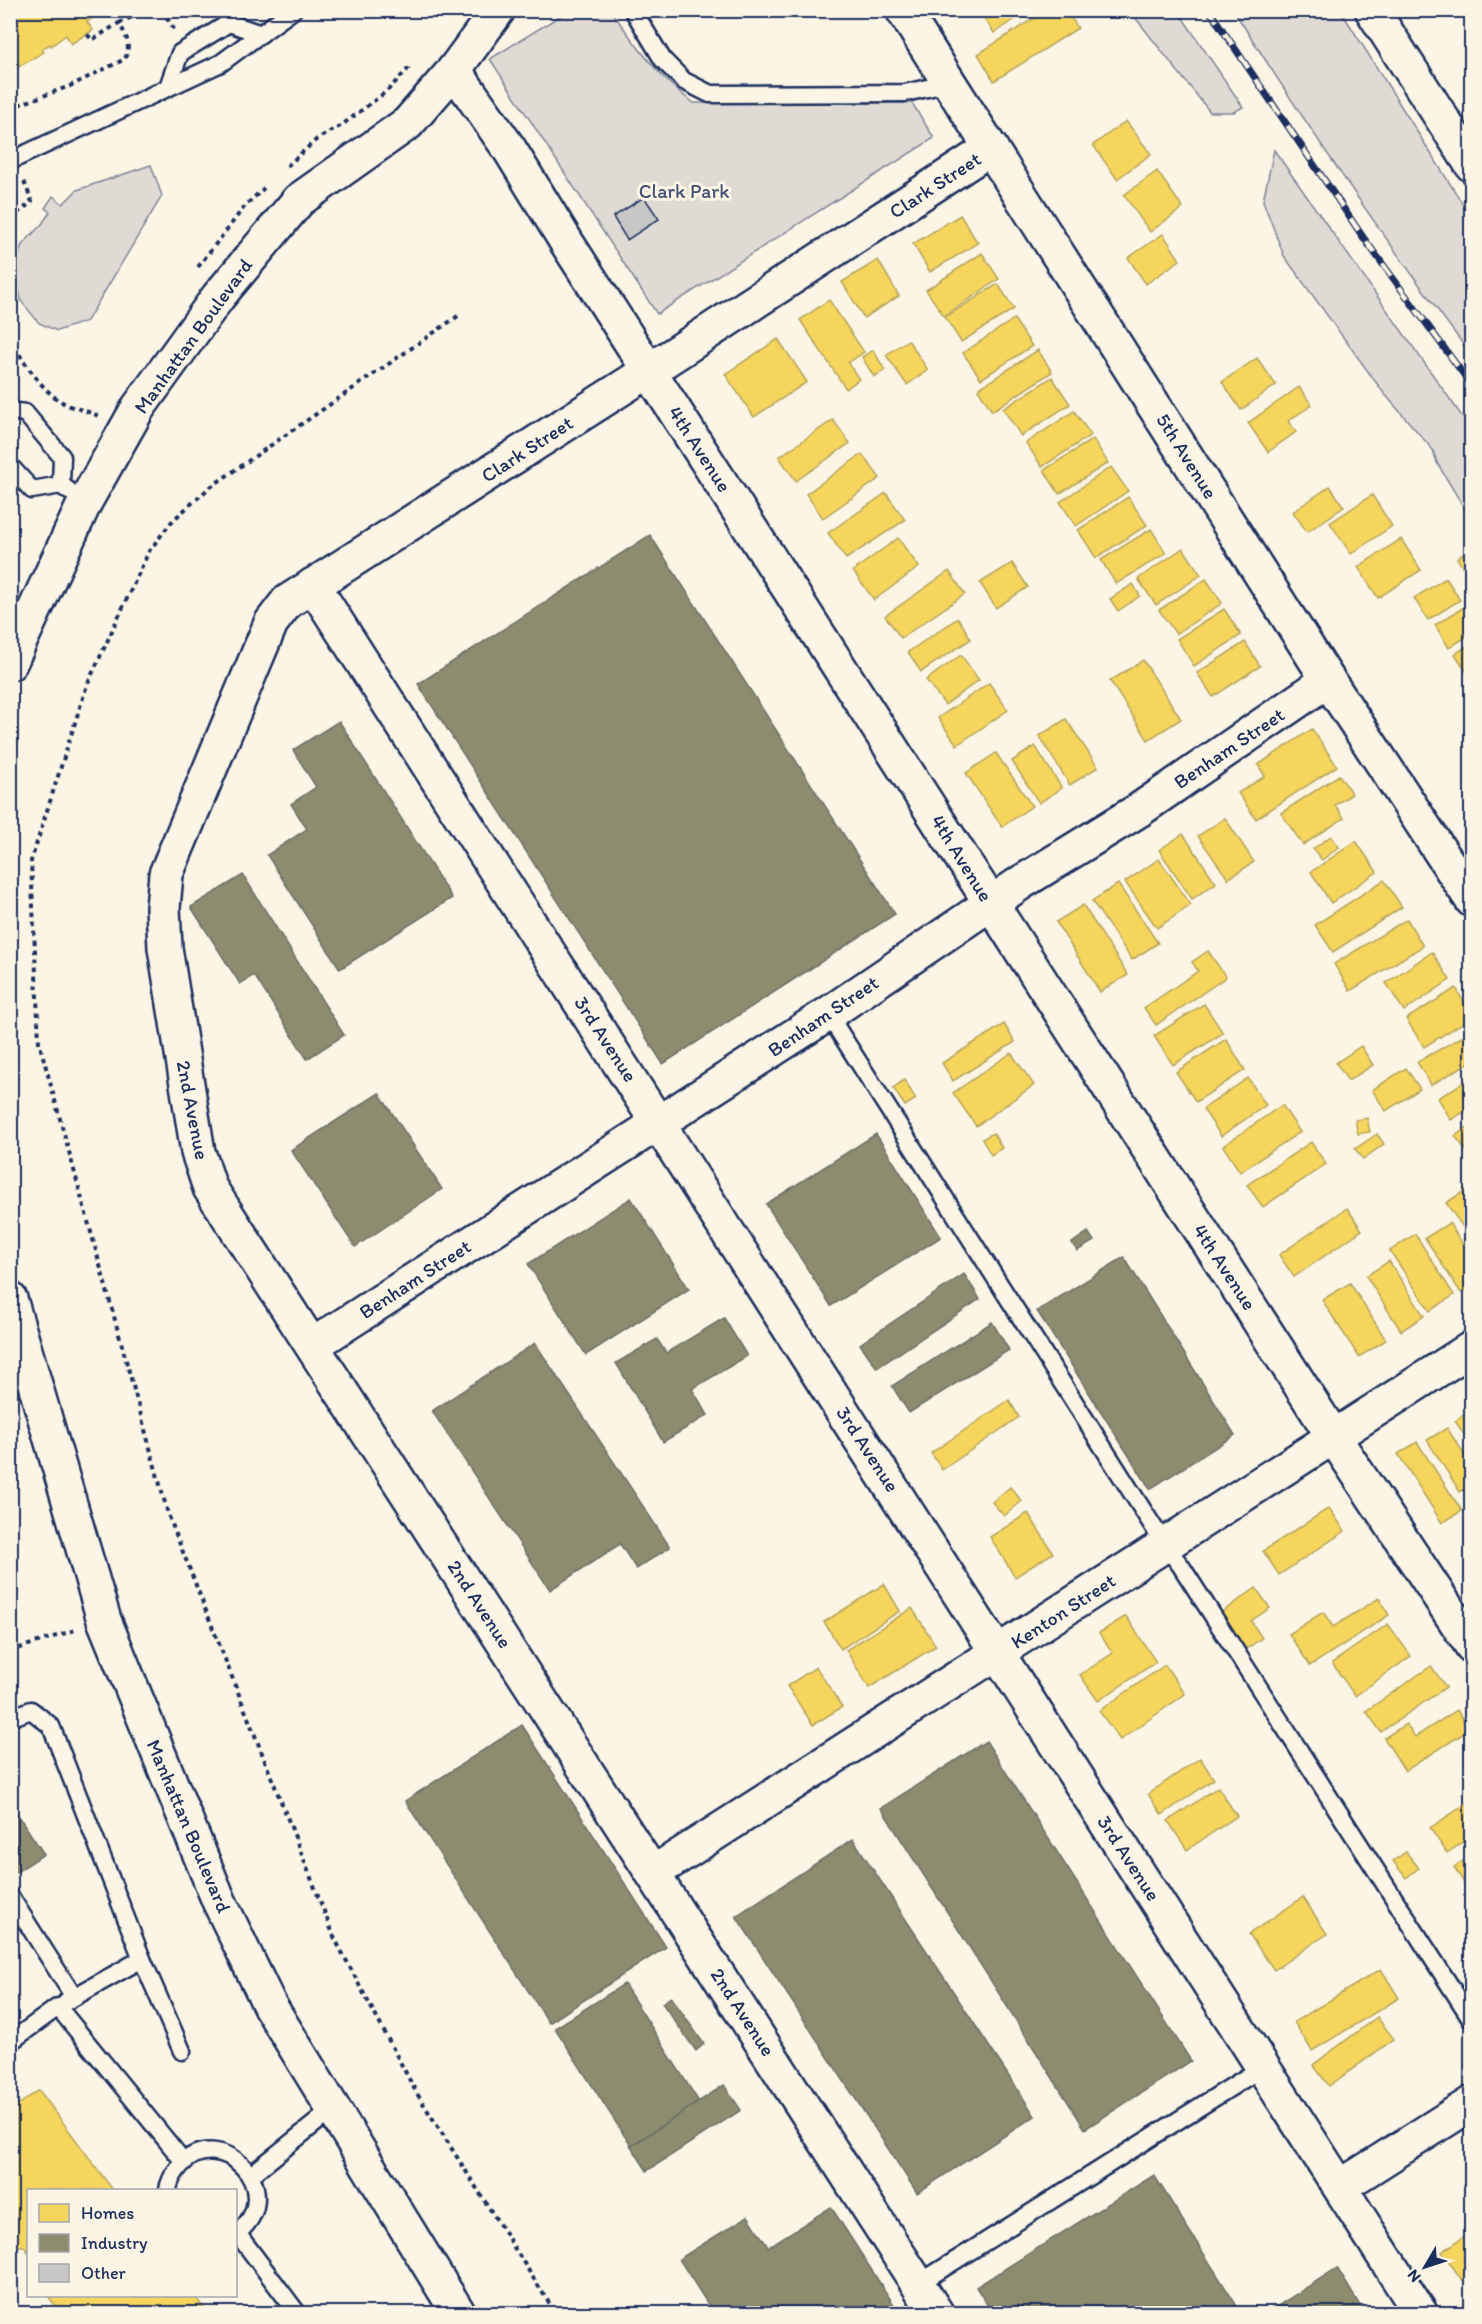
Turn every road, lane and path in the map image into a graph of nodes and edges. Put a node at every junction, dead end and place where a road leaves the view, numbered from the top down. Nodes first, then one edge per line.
1 (147, 10) edge
2 (293, 10) edge
3 (498, 10) edge
4 (633, 10) edge
5 (903, 10) edge
6 (1372, 10) edge
7 (119, 23) junction
8 (87, 34) dead end
9 (261, 34) junction
10 (454, 70) junction
11 (950, 83) junction
12 (168, 87) junction
13 (10, 108) edge
14 (991, 148) junction
15 (1472, 165) edge
16 (16, 166) edge
17 (10, 219) edge
18 (458, 316) dead end
19 (10, 339) edge
20 (650, 370) junction
21 (10, 411) edge
22 (126, 429) junction
23 (10, 466) edge
24 (73, 494) junction
25 (313, 585) junction
26 (10, 663) edge
27 (1328, 680) junction
28 (178, 846) joint
29 (1472, 900) edge
30 (991, 903) junction
31 (828, 1014) junction
32 (660, 1123) junction
33 (10, 1299) edge
34 (313, 1345) junction
35 (1472, 1348) edge
36 (1333, 1436) junction
37 (1165, 1545) junction
38 (104, 1620) junction
39 (1472, 1646) edge
40 (10, 1651) edge
41 (997, 1653) junction
42 (10, 1718) edge
43 (653, 1873) junction
44 (10, 1896) edge
45 (142, 1959) junction
46 (74, 1997) junction
47 (58, 2007) junction
48 (1472, 2020) edge
49 (10, 2042) edge
50 (182, 2051) dead end
51 (1263, 2067) junction
52 (1472, 2103) edge
53 (333, 2109) junction
54 (184, 2162) junction
55 (251, 2175) junction
56 (1340, 2187) junction
57 (168, 2189) edge
58 (237, 2233) edge
59 (237, 2235) edge
60 (918, 2284) junction
61 (298, 2313) edge
62 (459, 2313) edge
63 (556, 2313) edge
64 (937, 2313) edge
65 (1421, 2313) edge

1 - 7 path
2 - 9 lane
3 - 10 street, Manhattan Boulevard
4 - 11 lane
5 - 11 street, 5th Avenue
6 - 15 street
7 - 8 path
7 - 13 path
9 - 12 lane
9 - 12 lane
10 - 20 street, 4th Avenue
10 - 22 street, Manhattan Boulevard
11 - 14 street, 5th Avenue
12 - 16 lane
14 - 20 street, Clark Street
14 - 27 street, 5th Avenue
16 - 17 path
18 - 63 path
19 - 22 path
20 - 25 street, Clark Street
20 - 30 street, 4th Avenue
21 - 24 lane
22 - 24 street, Manhattan Boulevard
23 - 24 lane
24 - 26 street, Manhattan Boulevard
25 - 28 street, Clark Street
25 - 32 street, 3rd Avenue
27 - 29 street, 5th Avenue
27 - 30 street, Benham Street
28 - 34 street, 2nd Avenue
30 - 31 street, Benham Street
30 - 36 street, 4th Avenue
31 - 32 street, Benham Street
31 - 37 lane
32 - 34 street, Benham Street
32 - 41 street, 3rd Avenue
33 - 38 street, Manhattan Boulevard
34 - 43 street, 2nd Avenue
35 - 36 street, Kenton Street
36 - 37 street, Kenton Street
36 - 39 street, 4th Avenue
37 - 41 street, Kenton Street
37 - 48 lane
38 - 40 path
38 - 53 street, Manhattan Boulevard
41 - 43 street, Kenton Street
41 - 51 street, 3rd Avenue
42 - 45 lane
43 - 60 street, 2nd Avenue
44 - 46 lane
45 - 46 lane
45 - 50 lane
46 - 47 lane
47 - 49 lane
47 - 54 lane
51 - 56 street, 3rd Avenue
51 - 60 lane
52 - 56 street
53 - 55 lane
53 - 62 street, Manhattan Boulevard
54 - 55 lane
54 - 57 lane
55 - 58 lane
56 - 65 street, 3rd Avenue
59 - 61 lane
60 - 64 street, 2nd Avenue

